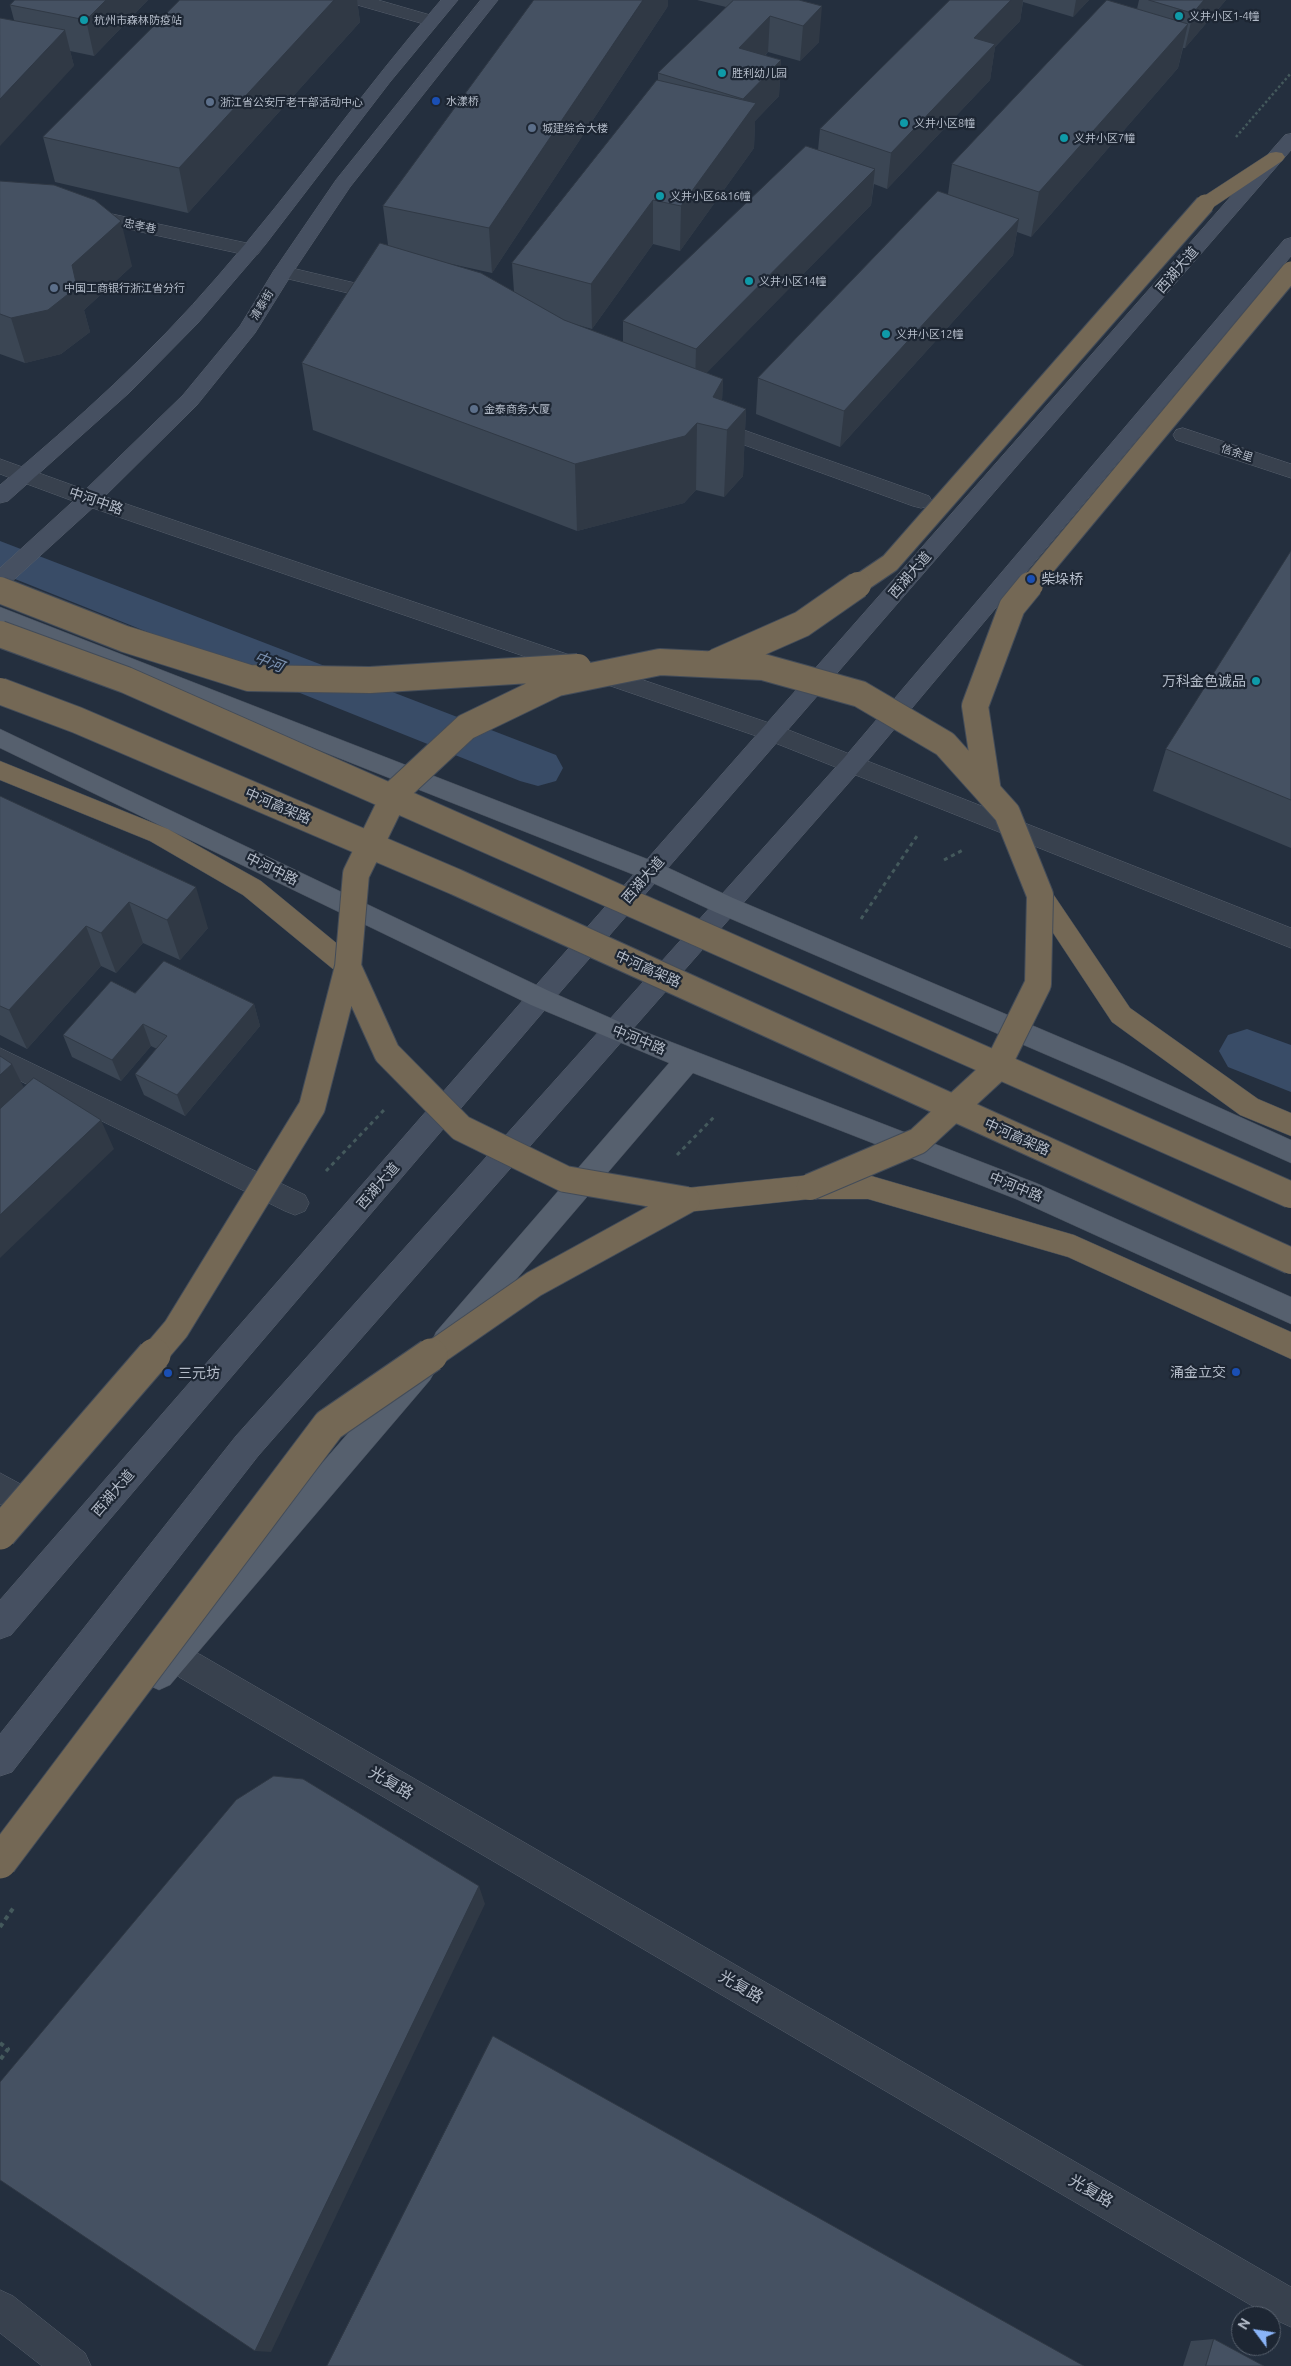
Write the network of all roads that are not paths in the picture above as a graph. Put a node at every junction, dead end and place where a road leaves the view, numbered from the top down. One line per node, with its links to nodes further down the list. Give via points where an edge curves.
1 (360, 0): 4 (street)
2 (450, 0): 4 (main road)
3 (490, 0): 10 (main road, 清泰街, via 343,184)
4 (431, 22): 8 (main road)
5 (1284, 148): 25 (highway, bridge, via 1206,204 890,563 802,624); 27 (main road, 西湖大道)
6 (68, 210): 8 (street, 忠孝巷)
7 (1291, 244): 29 (main road)
8 (251, 250): 16 (main road, via 191,320 114,397)
9 (1291, 270): 31 (highway, bridge, via 1012,606 975,706)
10 (283, 272): 11 (street); 18 (main road, 清泰街, via 248,329 190,400)
11 (406, 301)
12 (695, 420): 19 (street)
13 (1183, 435): 15 (street, 信余里)
14 (0, 466): 16 (street, 中河中路)
15 (1291, 471)
16 (26, 476): 17 (main road); 18 (street, 中河中路)
17 (1, 495)
18 (89, 499): 20 (main road, 清泰街); 27 (street, 中河中路)
19 (921, 501)
20 (0, 580)
21 (0, 590): 24 (highway, bridge, via 125,638 249,678 370,680)
22 (0, 615): 32 (main road)
23 (0, 634): 44 (highway, bridge, via 126,680)
24 (660, 662): 25 (highway, bridge); 36 (highway, bridge, via 557,683 466,727 396,792 356,874)
25 (710, 664): 31 (highway, bridge, via 763,667 860,694 945,744)
26 (0, 691): 47 (highway, 中河高架路, bridge, via 86,724 456,882)
27 (773, 733): 29 (street, 中河中路); 32 (main road, 西湖大道)
28 (0, 738): 37 (main road, 中河中路)
29 (852, 764): 34 (main road); 35 (street, 中河中路)
30 (0, 770): 36 (highway, via 159,835 252,888)
31 (988, 792): 33 (highway, bridge, via 1007,813)
32 (651, 871): 34 (main road); 37 (main road, 西湖大道)
33 (1040, 895): 41 (highway, via 1121,1015 1249,1107); 43 (highway, bridge, via 1038,984 996,1069 918,1140)
34 (724, 905): 38 (main road); 42 (main road, via 1114,1072)
35 (1291, 938)
36 (348, 967): 45 (highway, bridge, via 388,1053 460,1128 565,1179); 50 (highway, bridge, via 312,1107 176,1329)
37 (540, 998): 38 (main road, 中河中路); 51 (main road, 西湖大道)
38 (614, 1030): 40 (main road, 中河中路); 53 (main road, via 247,1446)
39 (0, 1059): 46 (street)
40 (689, 1059): 48 (main road, 中河中路, via 1026,1190); 54 (main road)
41 (1291, 1125)
42 (1291, 1152)
43 (810, 1187): 45 (highway); 49 (highway, via 868,1187 1074,1247)
44 (1291, 1194)
45 (687, 1200): 54 (highway, bridge, via 534,1284 329,1425)
46 (295, 1203)
47 (1291, 1261)
48 (1291, 1311)
49 (1291, 1346)
50 (0, 1533)
51 (0, 1624)
52 (190, 1666): 55 (street, 光复路)
53 (0, 1760)
54 (0, 1860)
55 (1291, 2308)
56 (0, 2309): 57 (street)
57 (72, 2366)

